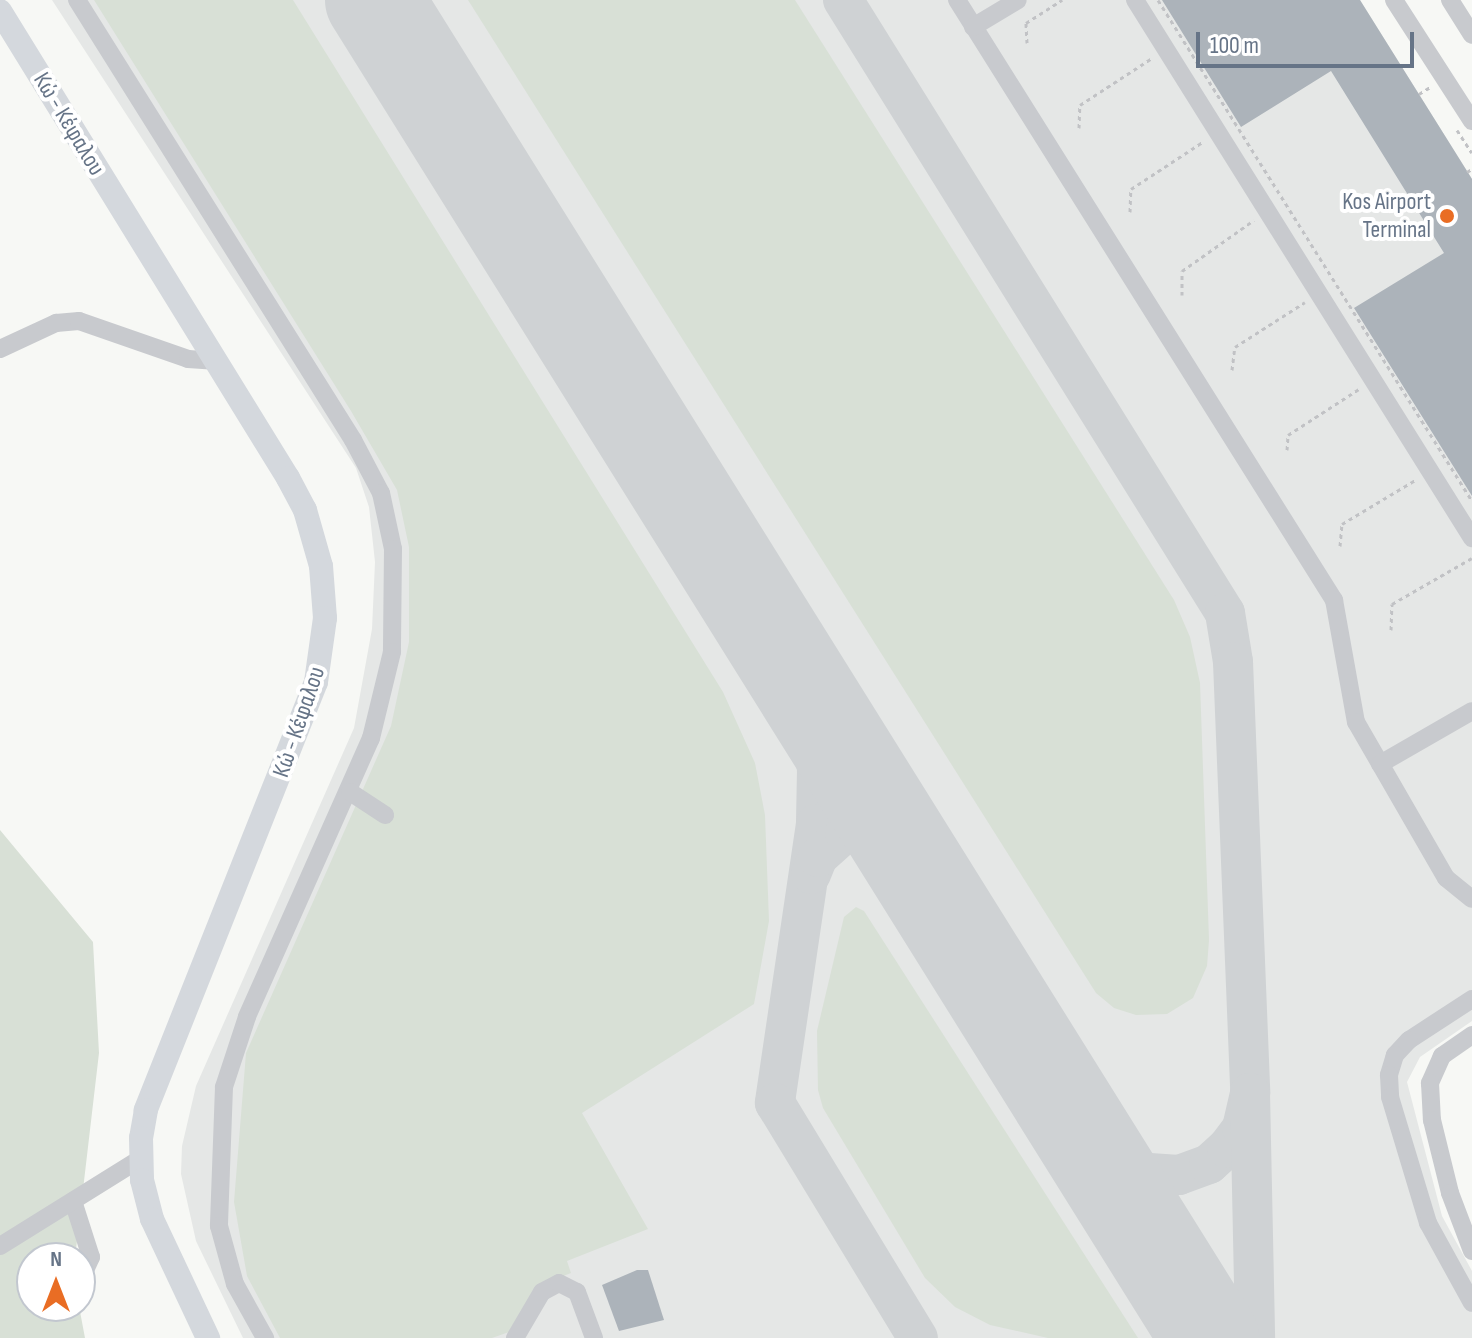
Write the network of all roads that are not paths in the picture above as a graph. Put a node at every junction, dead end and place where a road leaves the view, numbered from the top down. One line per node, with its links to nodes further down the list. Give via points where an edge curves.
1 (77, 0): 16 (street, via 381,493 393,549 392,652 371,738)
2 (957, 0): 8 (street)
3 (1018, 0): 8 (street)
4 (1135, 0): 13 (street, via 1174,43 1276,205 1327,287 1373,380)
5 (1394, 0): 10 (street)
6 (1450, 0): 9 (street)
7 (0, 11): 12 (main road, Κώ - Κέφαλου)
8 (973, 27): 15 (street, via 1334,600 1350,709)
9 (1472, 35)
10 (1472, 121)
11 (0, 349): 12 (street, via 56,323 79,321 188,359)
12 (214, 361): 21 (main road, Κώ - Κέφαλου, via 305,510 324,592 323,649 304,719 146,1110)
13 (1472, 538)
14 (1472, 711): 15 (street)
15 (1380, 764): 18 (street, via 1446,878)
16 (350, 792): 17 (street); 28 (street, via 247,1017 224,1087 219,1226 235,1284)
17 (385, 815)
18 (1472, 899)
19 (1472, 999): 26 (street, via 1409,1040 1395,1055 1389,1075 1390,1097 1428,1223)
20 (1472, 1035): 25 (street, via 1442,1056 1430,1083 1432,1120 1450,1193)
21 (140, 1159): 22 (street); 27 (main road, Κώ - Κέφαλου, via 152,1219)
22 (73, 1201): 23 (street); 24 (street)
23 (86, 1242)
24 (0, 1246)
25 (1472, 1251)
26 (1472, 1303)
27 (208, 1338)
28 (265, 1338)
29 (515, 1338): 30 (street, via 542,1292 559,1283 577,1292)
30 (594, 1338)

